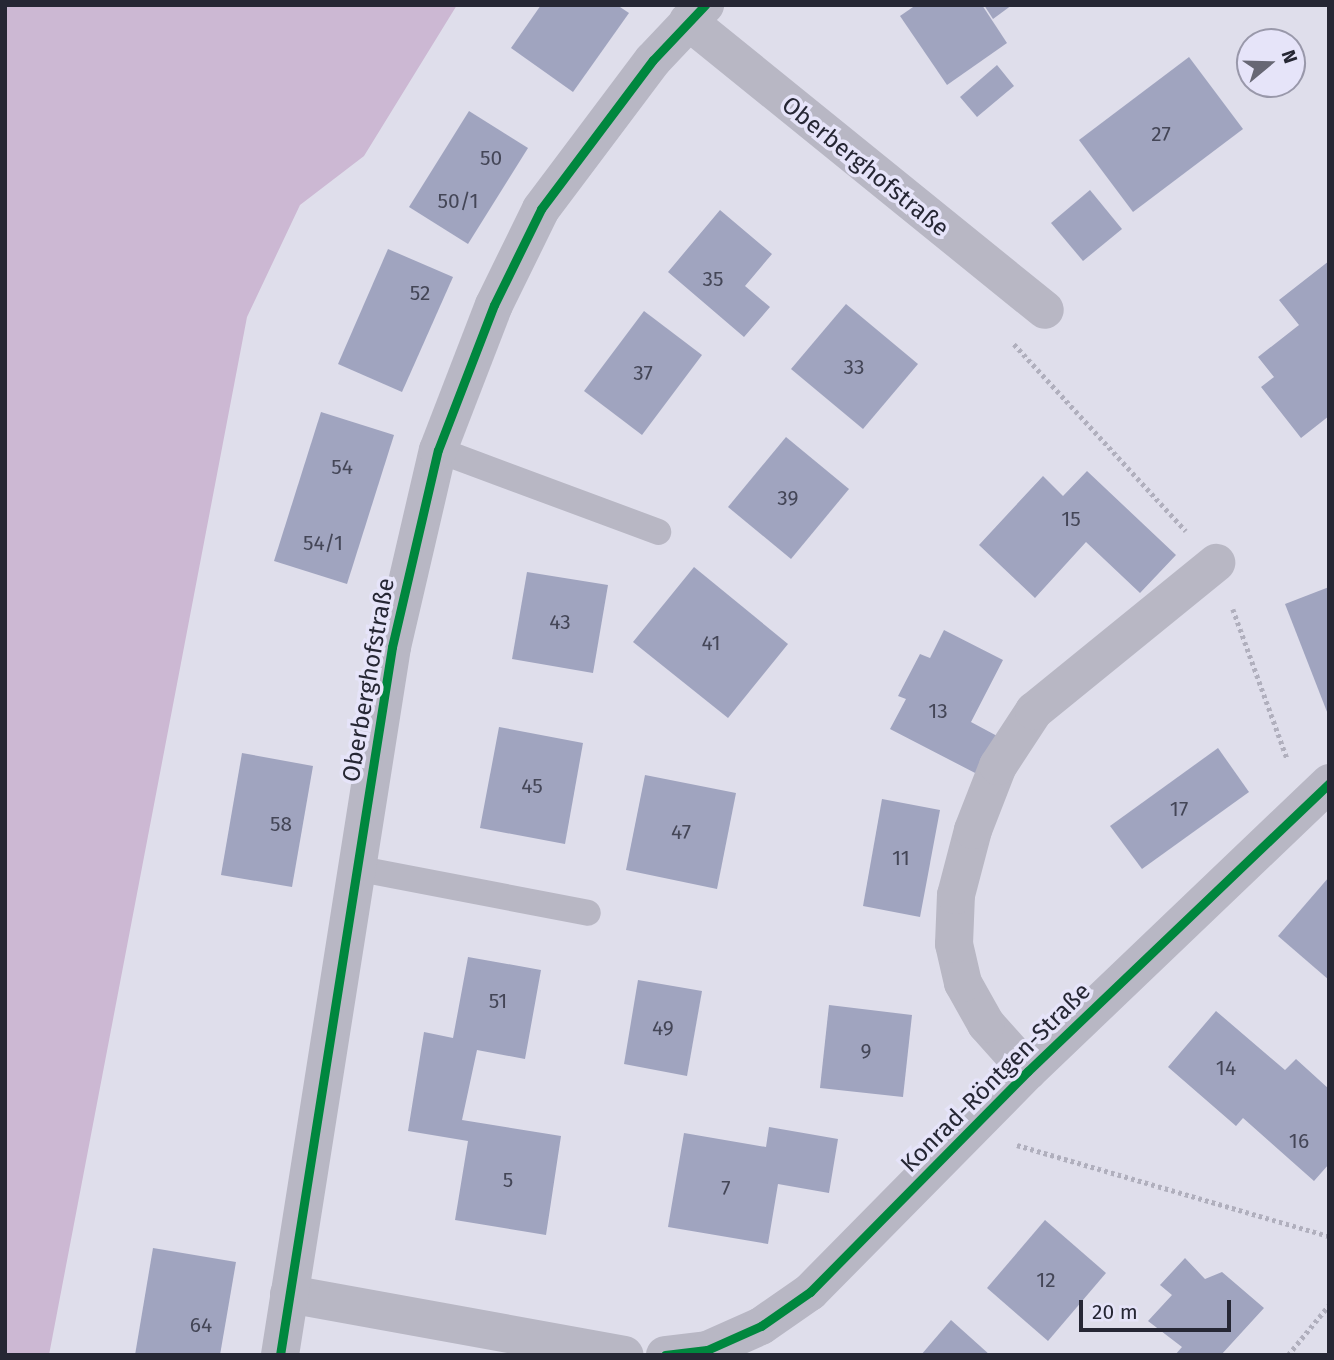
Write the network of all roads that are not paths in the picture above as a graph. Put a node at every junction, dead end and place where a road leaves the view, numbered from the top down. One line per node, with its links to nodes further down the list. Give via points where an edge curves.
1 (696, 13): 2 (street, Oberberghofstraße); 3 (street, Oberberghofstraße, via 541,209 494,305)
2 (1045, 310)
3 (438, 450): 4 (lane); 7 (street, Oberberghofstraße, via 392,647)
4 (658, 532)
5 (1216, 563): 9 (street, Konrad-Röntgen-Straße, via 1034,711 998,766 973,830 956,895 954,944 962,983 986,1024)
6 (1329, 783): 9 (street, Konrad-Röntgen-Straße)
7 (355, 868): 8 (lane); 10 (street, Oberberghofstraße)
8 (588, 913)
9 (1028, 1071): 11 (street, Konrad-Röntgen-Straße)
10 (289, 1294): 12 (street, Oberberghofstraße); 13 (street)
11 (767, 1341): 14 (street, Konrad-Röntgen-Straße)
12 (280, 1355)
13 (624, 1355)
14 (665, 1355)

